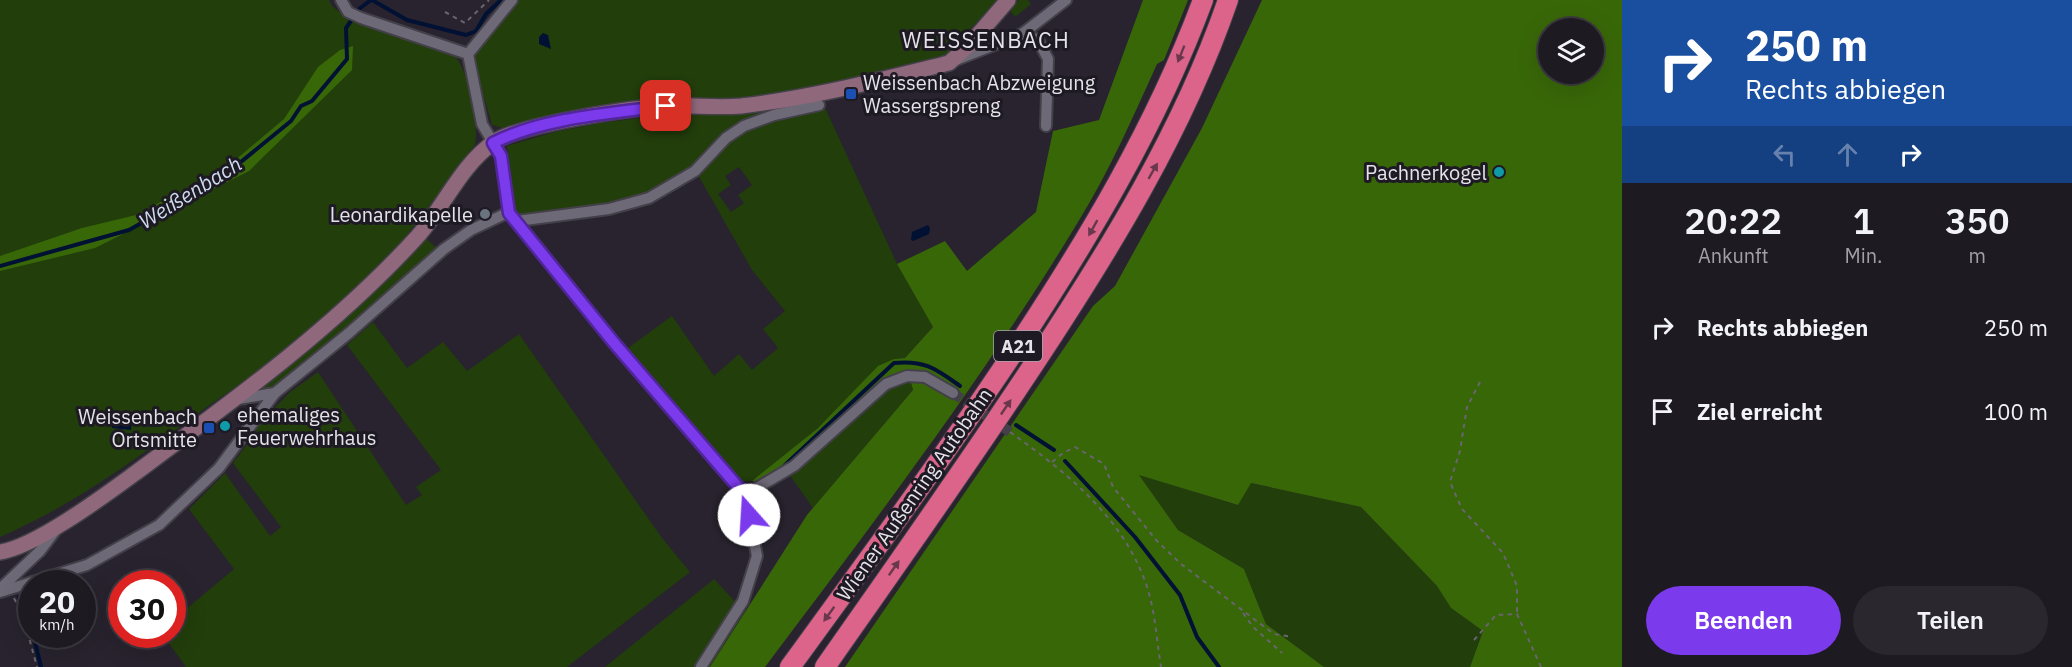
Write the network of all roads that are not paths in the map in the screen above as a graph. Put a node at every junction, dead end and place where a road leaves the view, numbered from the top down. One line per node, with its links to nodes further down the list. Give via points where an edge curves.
1 (341, 0): 8 (street, via 348,12 361,18)
2 (512, 0): 8 (street)
3 (1008, 0): 9 (street)
4 (1066, 0): 7 (street)
5 (1203, 0): 23 (highway, Wiener Außenring Autobahn / A21, one-way to 23, via 1138,147 1073,264 961,430)
6 (1228, 0): 24 (highway, Wiener Außenring Autobahn / A21, one-way to 6, via 1093,276 1161,156)
7 (1018, 37): 9 (street); 11 (street, via 1038,40 1048,59)
8 (468, 54): 12 (street, via 482,124)
9 (949, 63): 12 (street, via 779,100 738,106 666,106 564,122 511,134)
10 (819, 105): 14 (street, via 744,126 729,135 695,171 649,198 609,209)
11 (1046, 126)
12 (493, 143): 13 (street, via 501,156); 17 (street, via 464,171 419,235 351,306)
13 (509, 213): 14 (street); 15 (street, via 471,230 444,249)
14 (517, 221): 18 (street, via 615,344)
15 (275, 393): 17 (street); 21 (street, via 219,468 159,525 87,565)
16 (953, 393): 18 (street, via 925,377 907,376 886,384 794,466)
17 (237, 399): 19 (street)
18 (745, 495): 22 (street, via 756,556 743,601)
19 (59, 525): 20 (street); 21 (street)
20 (0, 552)
21 (3, 590)
22 (701, 667)
23 (790, 667)
24 (825, 667)

